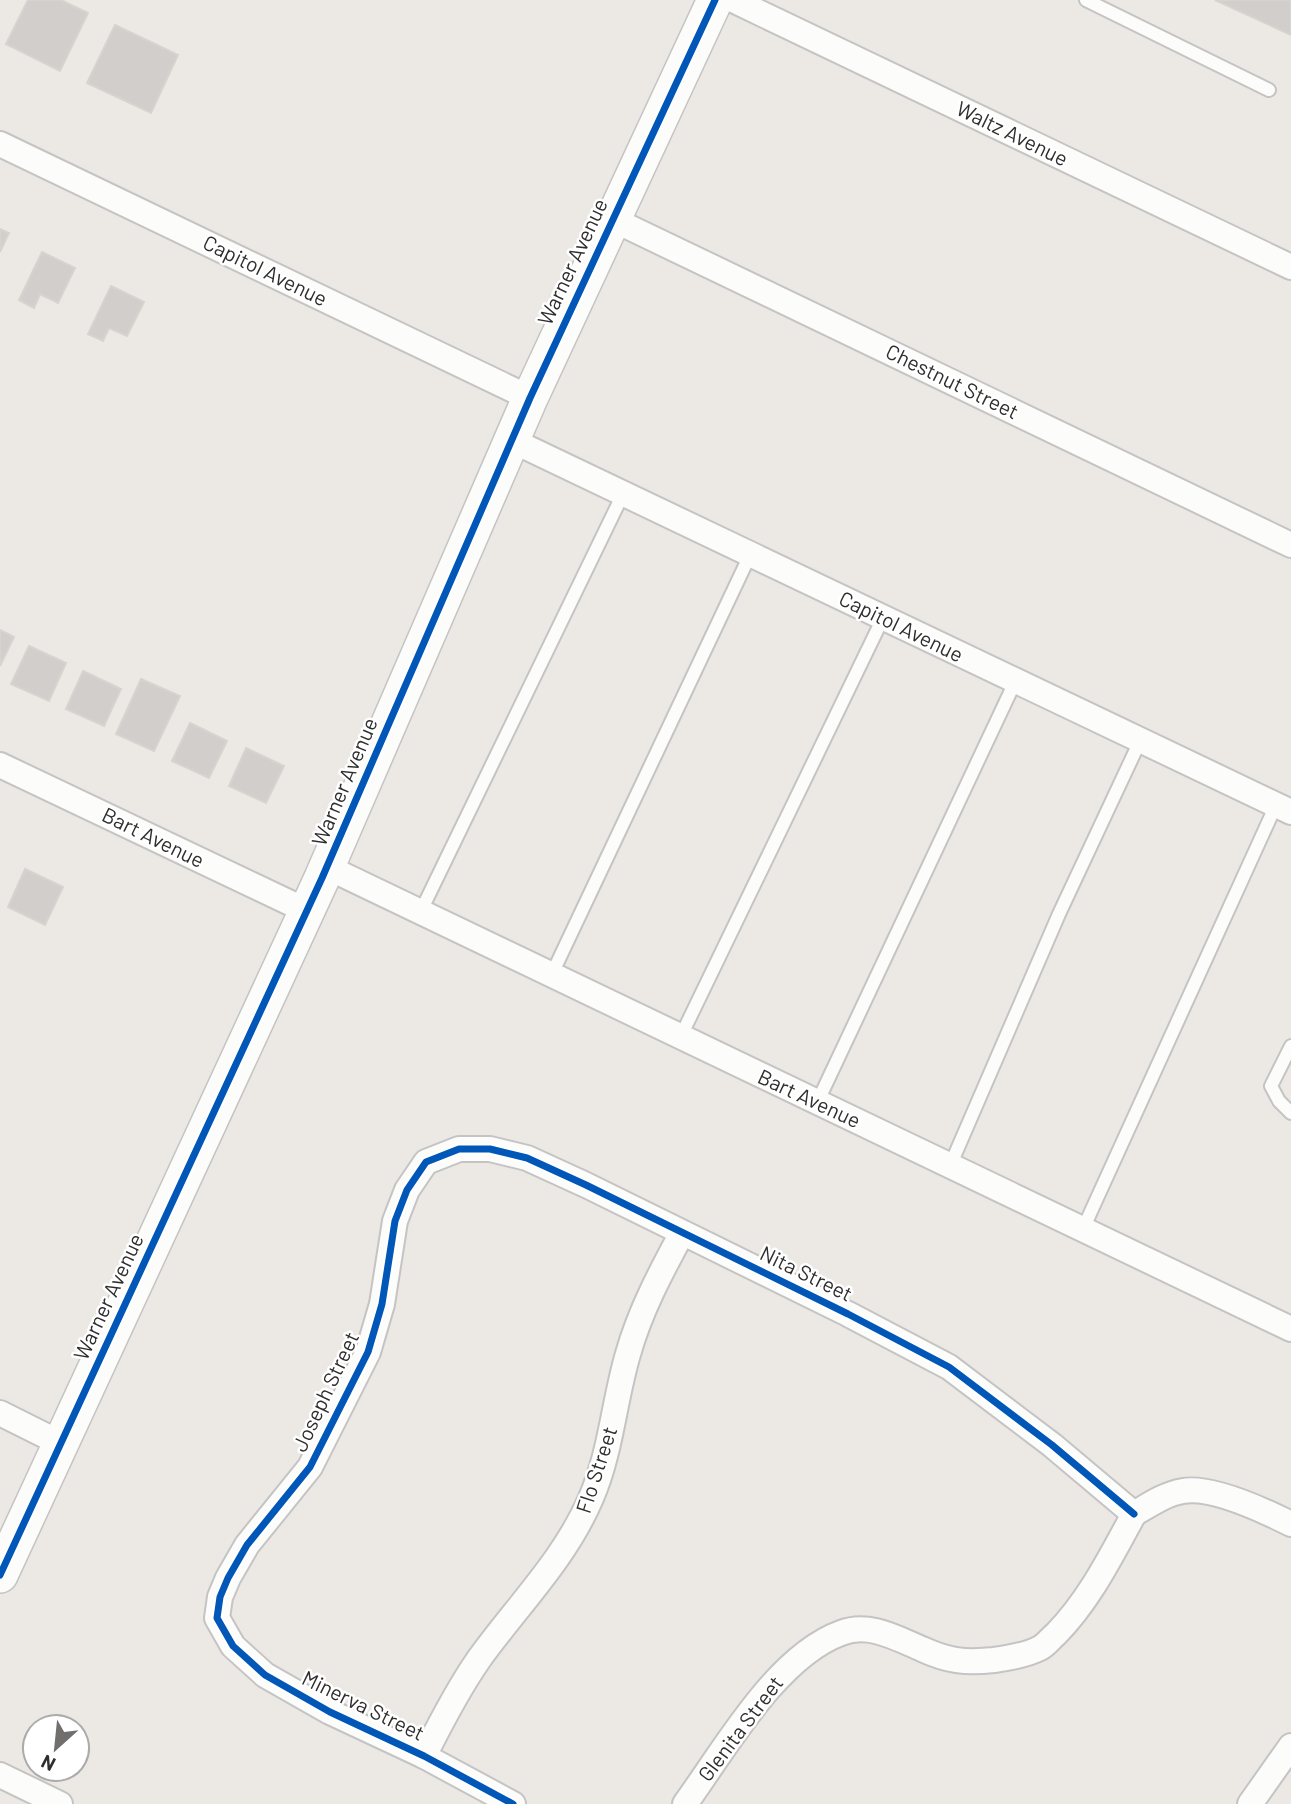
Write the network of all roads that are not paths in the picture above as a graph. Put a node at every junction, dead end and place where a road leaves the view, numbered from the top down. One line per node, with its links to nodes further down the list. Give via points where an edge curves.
1 (715, 0): 6 (street, Warner Avenue)
2 (733, 0): 7 (street, Waltz Avenue)
3 (1086, 0): 4 (lane)
4 (1269, 90)
5 (0, 144): 8 (street, Capitol Avenue)
6 (612, 219): 8 (street, Warner Avenue); 11 (street, Chestnut Street)
7 (1291, 267)
8 (530, 398): 9 (street, Warner Avenue)
9 (511, 440): 10 (street, Capitol Avenue); 18 (street, Warner Avenue)
10 (623, 494): 12 (street, Capitol Avenue); 20 (lane)
11 (1291, 545)
12 (750, 555): 13 (street, Capitol Avenue); 21 (lane)
13 (883, 618): 14 (street, Capitol Avenue); 22 (lane)
14 (1015, 682): 15 (street, Capitol Avenue); 24 (lane)
15 (1140, 741): 17 (street, Capitol Avenue); 27 (lane)
16 (0, 765): 19 (street, Bart Avenue)
17 (1284, 809): 28 (lane)
18 (327, 867): 19 (street, Warner Avenue); 20 (street, Bart Avenue)
19 (307, 911): 32 (street, Warner Avenue)
20 (420, 913): 21 (street, Bart Avenue)
21 (551, 976): 22 (street, Bart Avenue)
22 (680, 1038): 24 (street, Bart Avenue)
23 (1291, 1046): 25 (lane, via 1271,1086)
24 (817, 1103): 27 (street, Bart Avenue)
25 (1291, 1113)
26 (426, 1162): 29 (street, Nita Street, via 458,1149 490,1149 527,1158); 36 (street, Joseph Street, via 407,1190 395,1221 382,1304 368,1352 310,1467 247,1545 228,1578)
27 (950, 1166): 28 (street, Bart Avenue)
28 (1083, 1229): 30 (street, Bart Avenue)
29 (682, 1233): 33 (street, Nita Street, via 949,1367); 38 (street, Flo Street, via 642,1314 606,1455 570,1541 481,1657)
30 (1291, 1329)
31 (0, 1413): 32 (street)
32 (60, 1443): 35 (street, Warner Avenue)
33 (1134, 1514): 34 (street, via 1185,1490 1222,1495); 42 (street, Glenita Street, via 1100,1577 1073,1616 1042,1648 1008,1658 968,1662 941,1658 879,1631 844,1632 828,1638 770,1686)
34 (1291, 1524)
35 (0, 1574)
36 (217, 1618): 38 (street, Minerva Street, via 233,1646 265,1675)
37 (1291, 1746): 43 (street)
38 (424, 1756): 41 (street, Minerva Street)
39 (0, 1775): 40 (street)
40 (60, 1804)
41 (513, 1804)
42 (685, 1804)
43 (1250, 1804)

